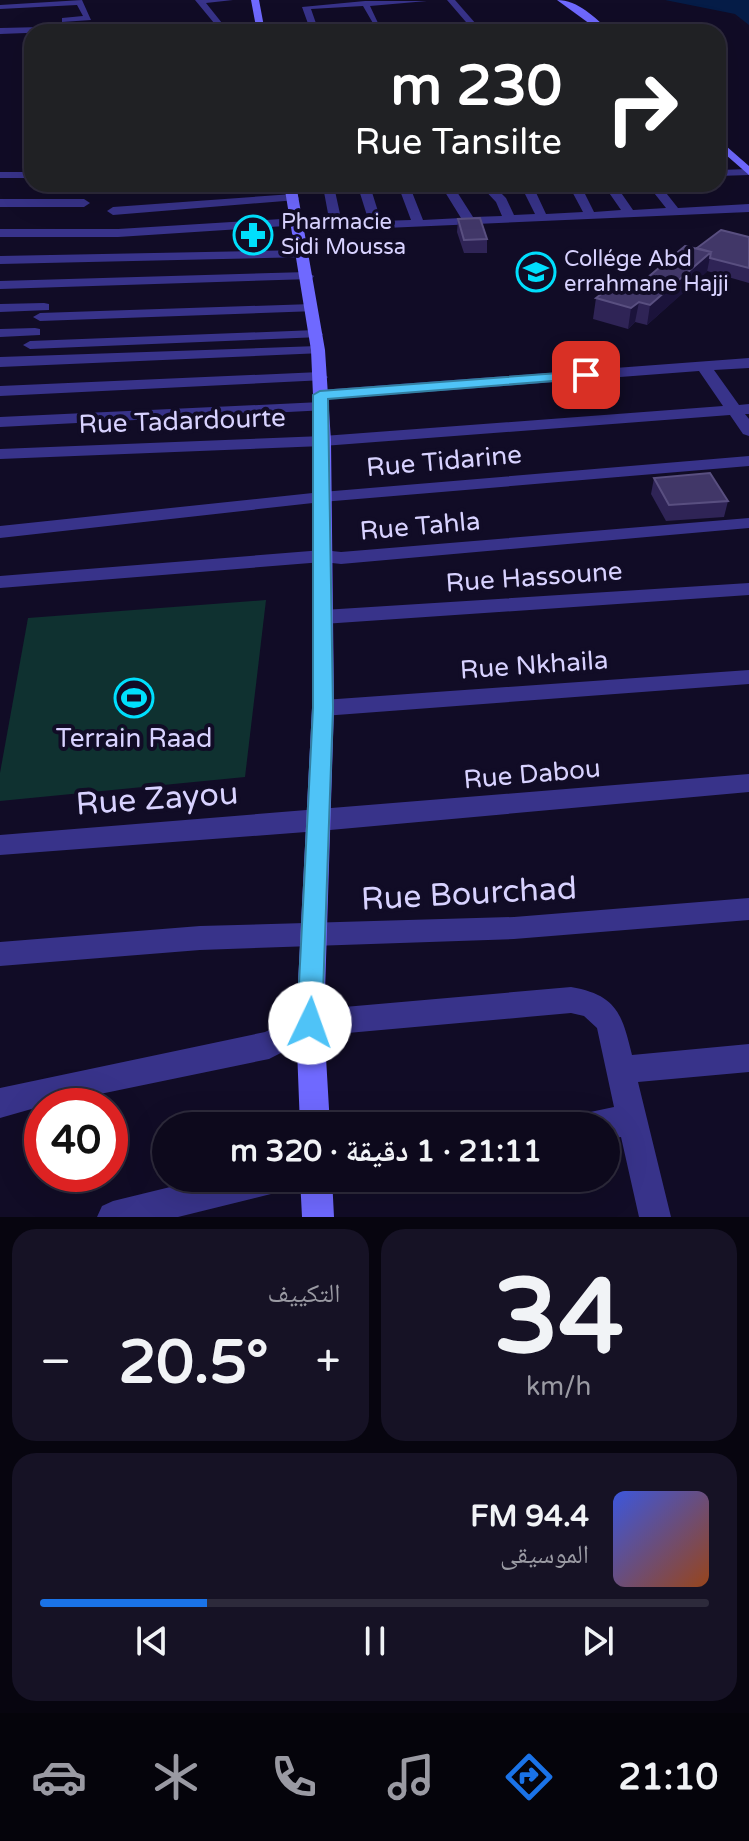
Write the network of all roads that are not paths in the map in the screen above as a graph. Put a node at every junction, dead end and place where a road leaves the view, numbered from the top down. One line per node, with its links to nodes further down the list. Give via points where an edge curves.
1 (229, 0): 6 (street)
2 (255, 0): 16 (street)
3 (451, 0): 18 (street)
4 (561, 0): 19 (street)
5 (79, 1): 10 (street); 12 (street, via 88,18)
6 (200, 1): 15 (street)
7 (423, 1): 9 (street)
8 (343, 3): 9 (street); 17 (street, via 306,7)
9 (365, 3): 13 (street)
10 (0, 7)
11 (10, 19): 12 (street)
12 (27, 22): 14 (street)
13 (374, 23)
14 (31, 24)
15 (219, 24)
16 (260, 24)
17 (312, 24)
18 (472, 24)
19 (595, 24)
20 (0, 31): 21 (street)
21 (24, 31)
22 (726, 150): 23 (street)
23 (749, 172): 24 (street)
24 (726, 173)
25 (0, 175): 26 (street)
26 (24, 175)
27 (283, 192): 41 (street)
28 (292, 192): 50 (street)
29 (329, 192): 51 (street)
30 (360, 192): 49 (street)
31 (405, 192): 48 (street)
32 (451, 192): 47 (street)
33 (493, 192): 46 (street)
34 (530, 192): 45 (street)
35 (578, 192): 44 (street)
36 (615, 192): 43 (street)
37 (659, 192): 42 (street)
38 (0, 203): 39 (street)
39 (84, 203)
40 (749, 208): 42 (street)
41 (113, 211)
42 (675, 212): 43 (street)
43 (630, 214): 44 (street)
44 (590, 215): 45 (street)
45 (542, 217): 46 (street)
46 (510, 219): 47 (street)
47 (469, 221): 48 (street)
48 (418, 223): 49 (street)
49 (376, 225): 51 (street)
50 (298, 226): 51 (street); 52 (street); 56 (street)
51 (337, 227)
52 (178, 229): 53 (street); 54 (street)
53 (0, 233)
54 (175, 256): 55 (street); 56 (street); 57 (street)
55 (0, 260)
56 (305, 265): 57 (street); 61 (street)
57 (170, 279): 58 (street)
58 (53, 283): 59 (street); 62 (street)
59 (0, 285)
60 (0, 308): 62 (street)
61 (312, 308): 62 (street); 64 (street)
62 (37, 325): 63 (street); 64 (street); 65 (street)
63 (0, 333)
64 (317, 342): 65 (street); 71 (street)
65 (25, 361): 66 (street); 70 (street)
66 (0, 362)
67 (749, 363): 68 (street)
68 (703, 366): 71 (street); 72 (street)
69 (45, 389): 70 (street); 71 (street); 73 (street)
70 (7, 391)
71 (321, 393): 73 (street); 76 (street)
72 (742, 410): 75 (street); 76 (street, Rue Tadardourte)
73 (33, 420): 74 (street); 77 (street)
74 (0, 422)
75 (749, 431)
76 (323, 441): 77 (street, Rue Tadardourte); 80 (street)
77 (21, 453): 78 (street, Rue Tadardourte)
78 (0, 454)
79 (749, 461): 80 (street, Rue Tidarine)
80 (322, 497): 82 (street, Rue Tidarine); 83 (street)
81 (749, 523): 83 (street, Rue Tahla)
82 (0, 532)
83 (323, 556): 84 (street, Rue Tahla); 86 (street)
84 (0, 582)
85 (749, 589): 86 (street, Rue Hassoune)
86 (323, 617): 88 (street)
87 (749, 677): 88 (street, Rue Nkhaila)
88 (323, 708): 90 (street)
89 (749, 783): 90 (street, Rue Dabou)
90 (319, 821): 91 (street, Rue Zayou); 93 (street)
91 (0, 845)
92 (749, 909): 93 (street, Rue Bourchad, via 514,928)
93 (315, 935): 94 (street, Rue Bourchad); 95 (street)
94 (0, 954)
95 (310, 1023): 97 (street, via 571,1000 603,1011); 98 (street, via 269,1045); 99 (street)
96 (749, 1058): 97 (street)
97 (621, 1070): 100 (street)
98 (0, 1103)
99 (314, 1112)
100 (634, 1120): 101 (street); 106 (street)
101 (620, 1122)
102 (214, 1192): 104 (street)
103 (317, 1192): 105 (street)
104 (113, 1217)
105 (318, 1217)
106 (655, 1217)

